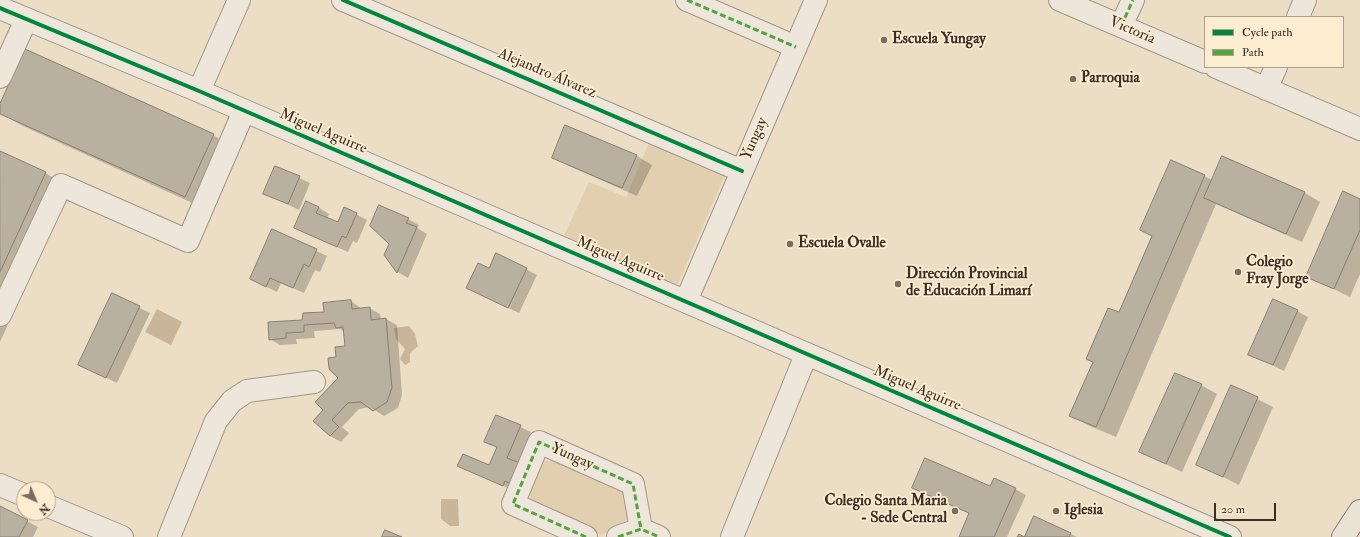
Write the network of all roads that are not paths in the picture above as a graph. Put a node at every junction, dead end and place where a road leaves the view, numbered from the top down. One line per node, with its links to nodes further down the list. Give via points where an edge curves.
1 (238, 0): 18 (street)
2 (343, 0): 21 (street, Alejandro Álvarez)
3 (686, 0): 12 (street)
4 (816, 0): 12 (street, Yungay)
5 (1060, 0): 11 (street, Victoria)
6 (1133, 0): 11 (street)
7 (1305, 0): 9 (street)
8 (0, 8): 10 (street, Miguel Aguirre)
9 (1298, 16)
10 (26, 20): 16 (street); 18 (street, Miguel Aguirre)
11 (1121, 26): 13 (street, Victoria)
12 (796, 47): 21 (street, Yungay)
13 (1204, 62)
14 (1218, 68): 17 (street)
15 (1276, 68): 17 (street)
16 (0, 77)
17 (1266, 89): 20 (street)
18 (199, 90): 19 (street, Miguel Aguirre)
19 (244, 111): 22 (street, Miguel Aguirre); 23 (street, via 188,241 61,185)
20 (1360, 129)
21 (742, 170): 22 (street, Yungay)
22 (686, 301): 24 (street, Miguel Aguirre)
23 (0, 315)
24 (806, 354): 35 (street); 36 (street, Miguel Aguirre)
25 (314, 382): 32 (street, via 247,391 232,401 216,422)
26 (0, 485): 27 (street)
27 (16, 492)
28 (56, 509): 31 (street)
29 (1360, 511): 37 (main road)
30 (650, 533): 33 (street, Yungay, via 633,484 539,442 513,504); 34 (street, Yungay)
31 (122, 537)
32 (168, 537)
33 (586, 537)
34 (618, 537)
35 (732, 537)
36 (1230, 537)
37 (1343, 537)

